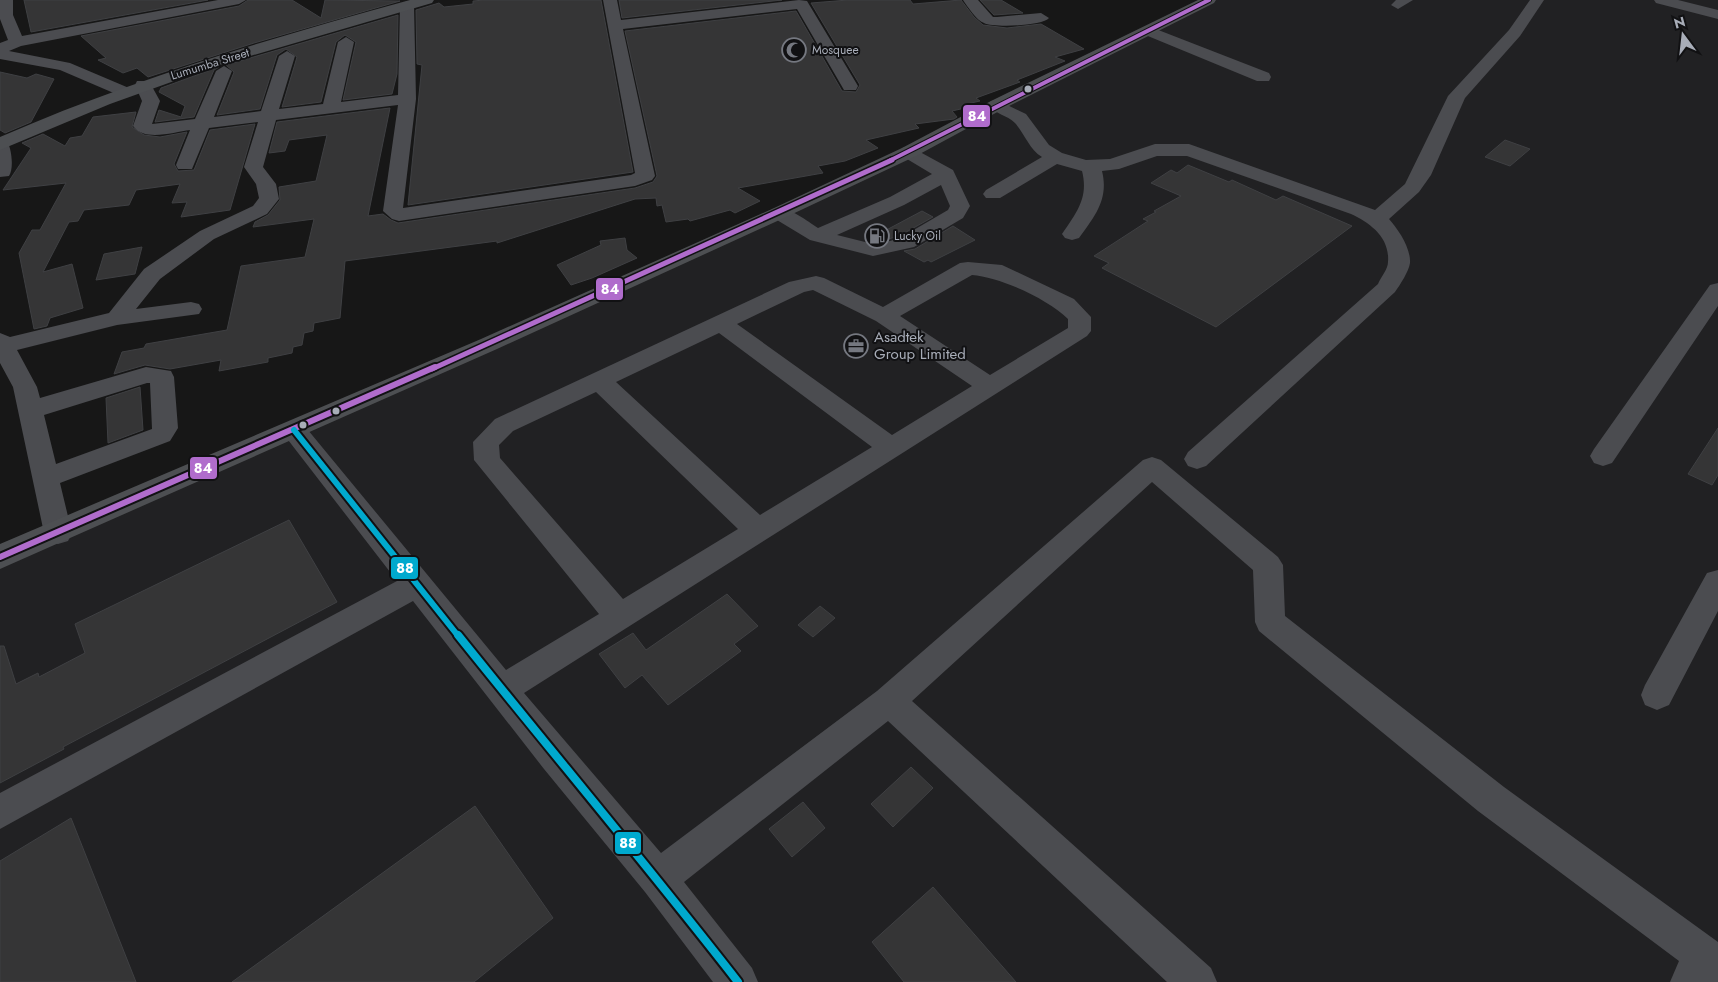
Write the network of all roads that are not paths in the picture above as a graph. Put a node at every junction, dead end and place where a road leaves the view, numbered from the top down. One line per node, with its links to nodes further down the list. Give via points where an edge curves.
1 (6, 0): 17 (street, via 6,15)
2 (239, 0): 17 (street)
3 (427, 0): 11 (main road, Lumumba Street)
4 (610, 0): 15 (street)
5 (970, 0): 14 (street, via 988,20)
6 (1209, 0): 16 (main road)
7 (1537, 0): 41 (street, via 1515,33 1457,96 1412,188)
8 (1661, 0): 13 (street)
9 (1683, 0): 12 (street)
10 (801, 2): 15 (street); 25 (street)
11 (407, 5): 24 (main road, Lumumba Street); 27 (street)
12 (1718, 10)
13 (1718, 15)
14 (1041, 18)
15 (617, 25): 27 (street, via 646,172 645,176 635,180 394,214)
16 (1148, 31): 23 (street); 28 (main road)
17 (16, 42): 19 (street)
18 (346, 42): 29 (street)
19 (0, 49)
20 (0, 54): 26 (street, via 64,66)
21 (287, 56): 30 (street)
22 (224, 71): 31 (street)
23 (1263, 77)
24 (143, 85): 26 (main road, Lumumba Street); 31 (street, via 151,101 142,126 148,130)
25 (850, 86)
26 (123, 92): 32 (main road, Lumumba Street)
27 (407, 99): 29 (street)
28 (996, 105): 33 (main road); 34 (street, via 1020,118 1036,143)
29 (331, 108): 30 (street)
30 (269, 115): 31 (street); 47 (street, via 253,167 266,184 269,199 260,210 207,235 152,274)
31 (203, 124): 35 (street)
32 (0, 144): 37 (street)
33 (908, 152): 38 (street); 40 (main road)
34 (1055, 157): 36 (street); 39 (street)
35 (185, 165)
36 (1091, 167): 41 (street, via 1112,165 1154,150 1189,150); 42 (street, via 1097,191)
37 (2, 172)
38 (946, 174): 43 (street, via 897,201); 43 (street, via 960,206 956,214 907,243 873,250)
39 (993, 194)
40 (779, 213): 43 (street); 53 (main road)
41 (1377, 219): 56 (street, via 1388,230 1399,263 1387,287)
42 (1072, 234)
43 (817, 236)
44 (1718, 290): 55 (street)
45 (191, 309): 47 (street)
46 (884, 316): 48 (street, via 816,283 797,287); 51 (street); 51 (street, via 968,268 994,270 1066,304 1080,317 1079,331)
47 (117, 318): 49 (street)
48 (720, 323): 50 (street); 54 (street)
49 (2, 343): 52 (street, via 25,387)
50 (599, 380): 58 (street); 63 (street, via 504,425 486,442 487,460)
51 (990, 387): 54 (street)
52 (30, 410): 57 (street); 57 (street, via 146,375 162,377 165,428 162,434)
53 (294, 430): 59 (main road); 62 (street)
54 (892, 448): 58 (street)
55 (1602, 456)
56 (1198, 459)
57 (45, 478): 59 (street)
58 (758, 531): 63 (street)
59 (58, 532): 60 (main road)
60 (0, 557)
61 (1718, 582): 65 (street)
62 (418, 584): 64 (street); 67 (street)
63 (619, 616): 64 (street)
64 (502, 690): 68 (street)
65 (1658, 695)
66 (889, 701): 68 (street); 69 (street, via 1152,467 1268,565 1270,622); 71 (street)
67 (0, 812)
68 (658, 879): 70 (street)
69 (1703, 968)
70 (738, 982)
71 (1197, 982)

